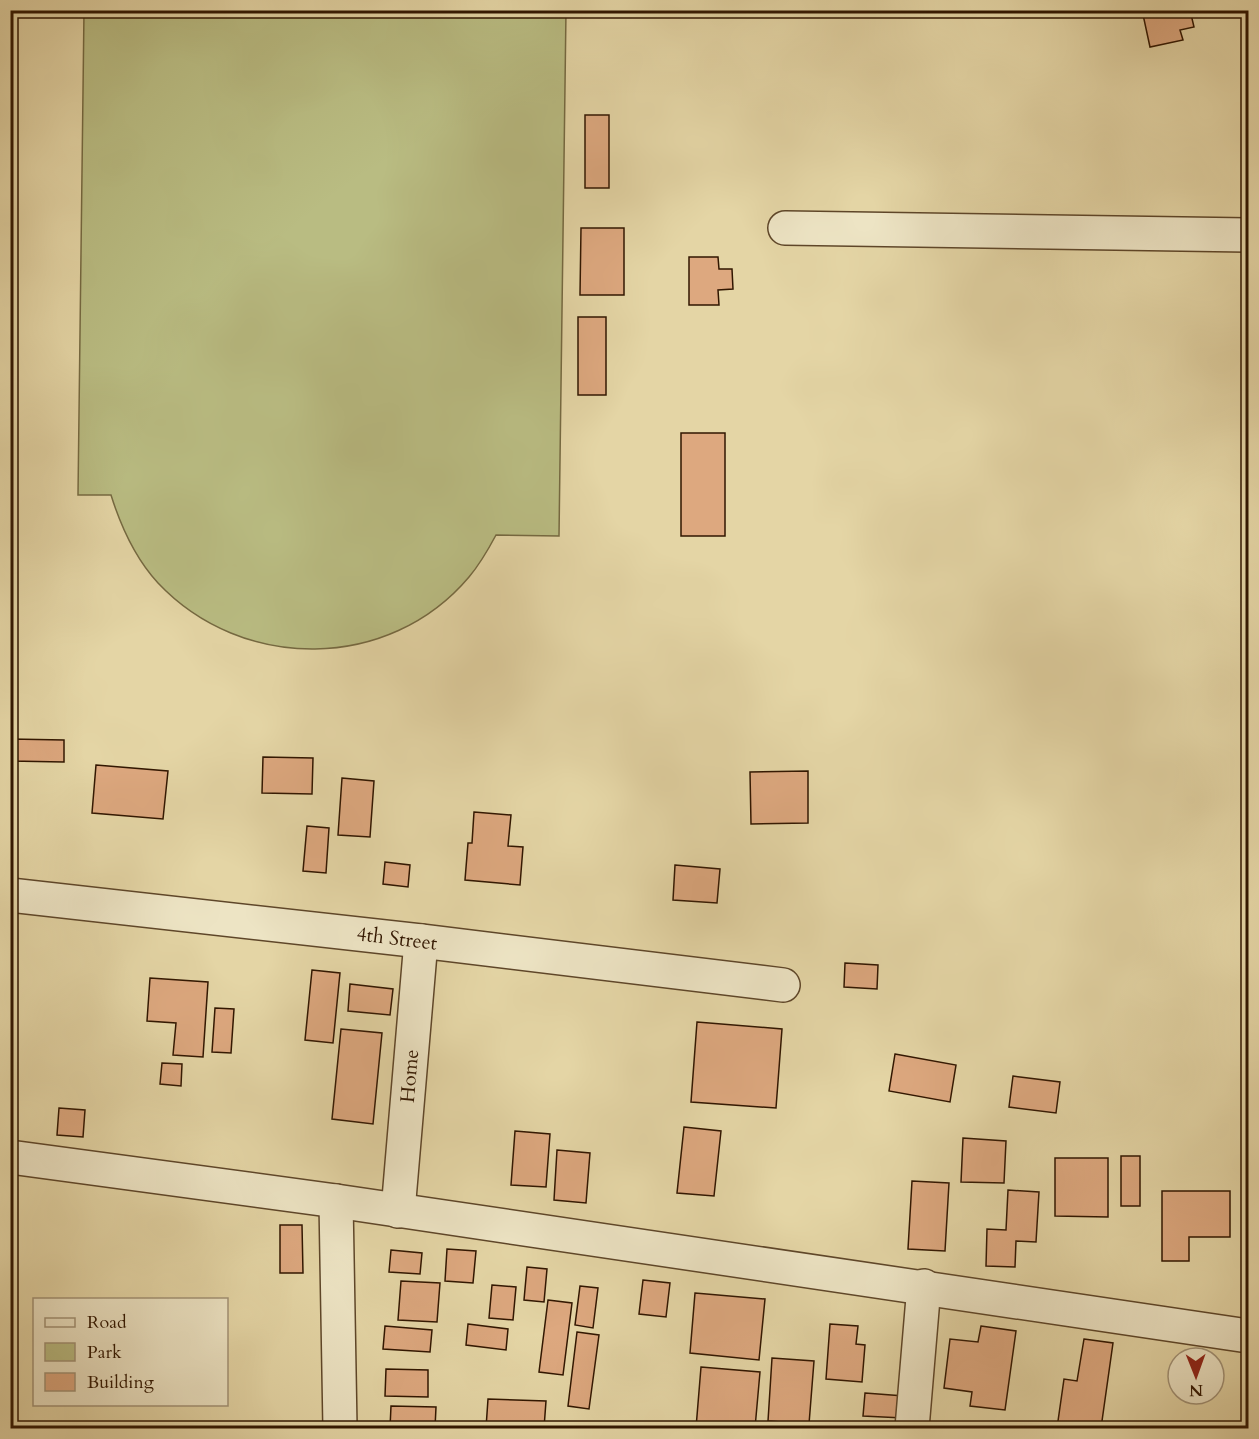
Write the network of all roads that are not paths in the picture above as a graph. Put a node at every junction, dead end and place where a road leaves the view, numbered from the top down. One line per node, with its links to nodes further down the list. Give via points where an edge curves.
1 (785, 228): 2 (street)
2 (1248, 235)
3 (10, 895): 4 (street, 4th Street)
4 (421, 941): 5 (street, 4th Street); 8 (street, Home)
5 (783, 985)
6 (10, 1157): 7 (street)
7 (336, 1201): 8 (street); 11 (street)
8 (398, 1211): 9 (street)
9 (924, 1286): 10 (street); 12 (street)
10 (1248, 1336)
11 (340, 1428)
12 (912, 1428)

